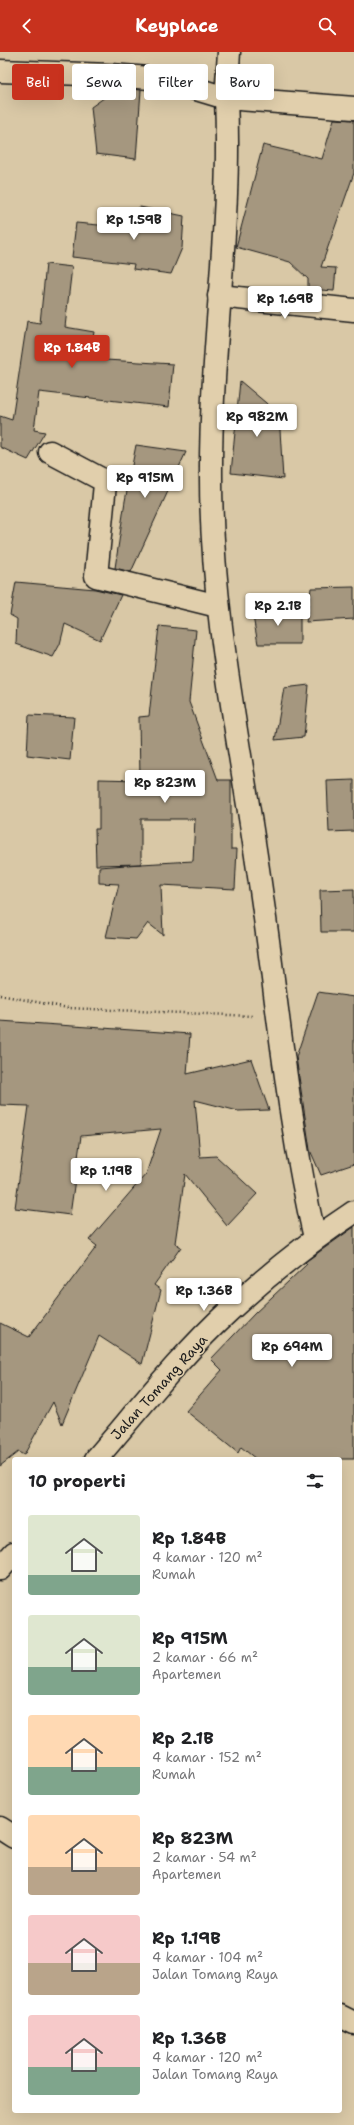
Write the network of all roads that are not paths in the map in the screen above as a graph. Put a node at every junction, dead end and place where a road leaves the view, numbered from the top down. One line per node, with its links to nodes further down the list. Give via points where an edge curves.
1 (229, 52): 2 (street)
2 (228, 64)
3 (0, 71): 4 (street, via 163,79)
4 (216, 95)
5 (226, 100): 8 (street, via 227,165)
6 (252, 100): 7 (street)
7 (354, 108)
8 (219, 296): 9 (street); 11 (street, via 211,479)
9 (354, 310)
10 (50, 452): 11 (street, via 101,478 104,484 96,576)
11 (218, 606): 13 (street, via 261,890 289,1102)
12 (354, 1212): 13 (street, Jalan Tomang Raya)
13 (315, 1238): 14 (street, Jalan Tomang Raya, via 230,1310 180,1361)
14 (98, 1457)
15 (12, 1555): 16 (street)
16 (0, 1570)
17 (0, 1828): 18 (street)
18 (12, 1836)
19 (342, 2017): 20 (street)
20 (354, 2023)

